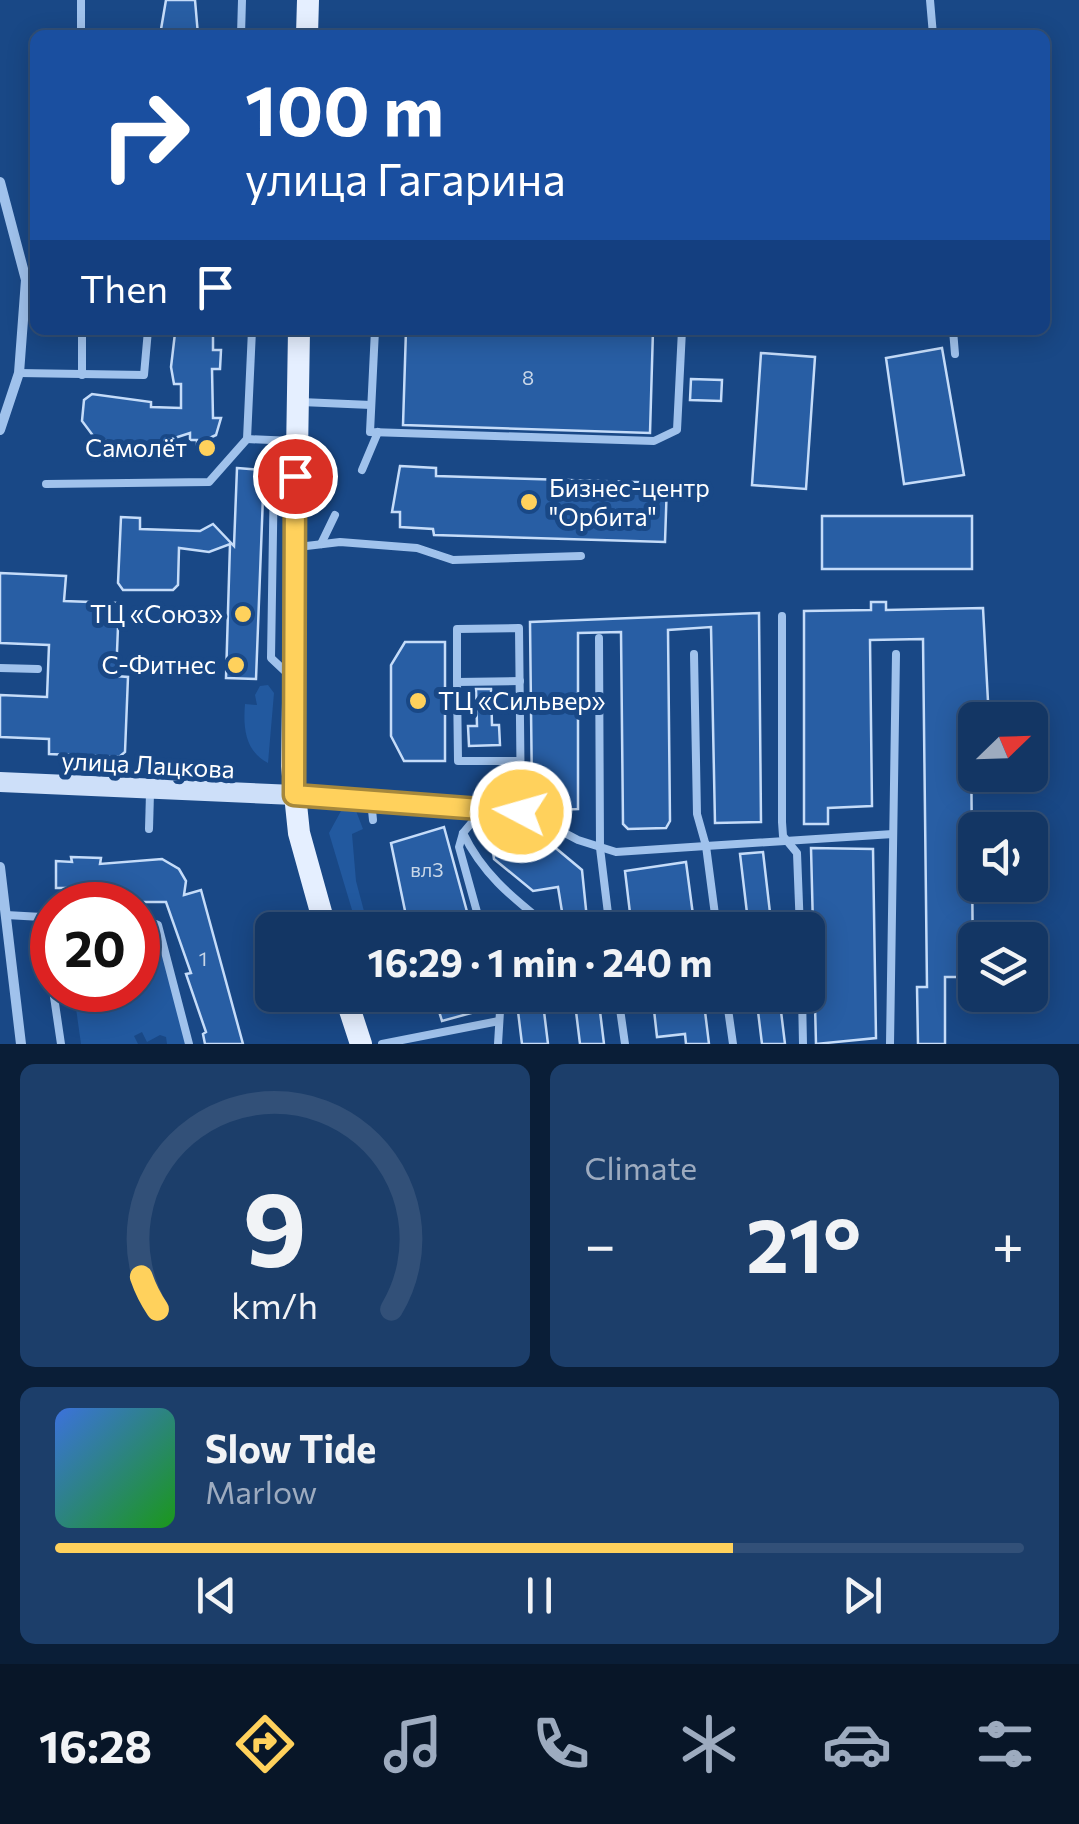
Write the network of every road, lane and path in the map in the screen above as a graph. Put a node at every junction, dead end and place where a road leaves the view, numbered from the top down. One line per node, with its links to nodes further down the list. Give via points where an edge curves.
1 (81, 0): 5 (lane)
2 (242, 0): 6 (lane)
3 (308, 0): 7 (main road)
4 (930, 0): 8 (lane)
5 (81, 30)
6 (241, 30)
7 (307, 30)
8 (933, 30)
9 (0, 182): 10 (street)
10 (30, 279): 19 (street)
11 (82, 335): 20 (lane)
12 (148, 335): 20 (lane, via 144,375)
13 (252, 335): 25 (lane)
14 (299, 335): 21 (main road)
15 (375, 335): 22 (lane)
16 (682, 335): 24 (lane, via 677,430 654,440)
17 (953, 335): 18 (lane)
18 (955, 354)
19 (19, 373): 20 (lane); 23 (street)
20 (82, 375)
21 (297, 402): 22 (lane); 26 (main road)
22 (371, 405): 24 (lane, via 370,432)
23 (0, 430)
24 (378, 432): 27 (lane)
25 (247, 439): 26 (lane); 28 (lane, via 201,485)
26 (296, 441): 31 (main road); 39 (lane, via 274,469 270,658)
27 (362, 470)
28 (46, 484)
29 (336, 515): 30 (lane)
30 (321, 544): 31 (lane); 32 (lane, via 417,548 453,560)
31 (293, 548): 39 (main road)
32 (580, 556)
33 (782, 616): 53 (lane, via 782,822)
34 (598, 638): 55 (lane)
35 (694, 654): 54 (lane, via 697,814)
36 (896, 654): 52 (lane)
37 (0, 668): 38 (lane)
38 (38, 669)
39 (292, 677): 45 (main road)
40 (520, 681): 41 (lane); 41 (lane, via 520,628 504,628 457,629); 42 (lane)
41 (457, 682): 42 (lane, via 458,761)
42 (520, 760): 48 (lane)
43 (0, 782): 44 (street, улица Лацкова)
44 (150, 790): 45 (street, улица Лацкова); 50 (lane)
45 (294, 795): 46 (lane); 57 (main road)
46 (372, 800): 47 (lane); 49 (lane)
47 (484, 808): 48 (lane); 51 (lane)
48 (521, 812): 55 (lane)
49 (373, 820)
50 (149, 828)
51 (463, 832): 58 (lane, via 459,847); 59 (lane, via 502,890)
52 (894, 834): 53 (lane); 82 (lane)
53 (791, 842): 54 (lane); 62 (lane)
54 (706, 846): 55 (lane); 61 (lane)
55 (600, 848): 60 (lane)
56 (0, 867): 64 (street)
57 (321, 912)
58 (477, 912)
59 (530, 912)
60 (608, 912)
61 (715, 912)
62 (799, 912)
63 (30, 919): 64 (lane)
64 (4, 923): 73 (street)
65 (160, 933): 75 (lane)
66 (56, 1012): 74 (lane)
67 (351, 1012): 76 (main road)
68 (500, 1012): 72 (lane)
69 (620, 1012): 79 (lane)
70 (728, 1012): 80 (lane)
71 (803, 1012): 81 (lane)
72 (499, 1020): 77 (lane); 78 (lane)
73 (21, 1044)
74 (61, 1044)
75 (189, 1044)
76 (361, 1044)
77 (382, 1044)
78 (498, 1044)
79 (624, 1044)
80 (732, 1044)
81 (804, 1044)
82 (890, 1044)

